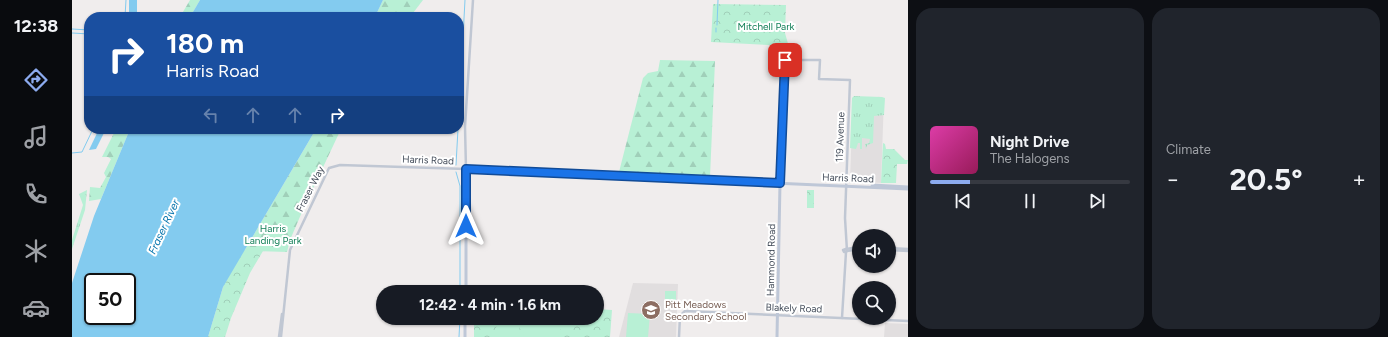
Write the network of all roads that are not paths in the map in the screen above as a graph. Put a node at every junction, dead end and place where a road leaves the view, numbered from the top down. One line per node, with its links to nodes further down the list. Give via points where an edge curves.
1 (473, 0): 3 (street, via 465,127)
2 (332, 166): 3 (street, Harris Road); 18 (street, Fraser Way, via 322,179 292,246)
3 (466, 169): 4 (main road, Harris Road); 13 (main road)
4 (780, 183): 5 (main road, Harris Road); 6 (street, 119 Avenue, via 785,60 820,60 819,79 850,80); 8 (main road, Hammond Road)
5 (787, 183): 6 (main road, Harris Road); 8 (main road)
6 (847, 185): 7 (main road, Harris Road); 11 (street, 119 Avenue)
7 (908, 188)
8 (780, 194): 14 (main road, Hammond Road)
9 (852, 249): 11 (street)
10 (896, 249): 12 (street)
11 (845, 250): 15 (street, 119 Avenue)
12 (908, 250)
13 (466, 285)
14 (777, 316): 15 (street, Blakely Road); 20 (street, Blakely Road, via 684,311 681,313); 21 (main road, Hammond Road)
15 (842, 318): 16 (street, Blakely Road)
16 (908, 321)
17 (465, 325): 19 (main road)
18 (280, 337)
19 (465, 337)
20 (679, 337)
21 (776, 337)

